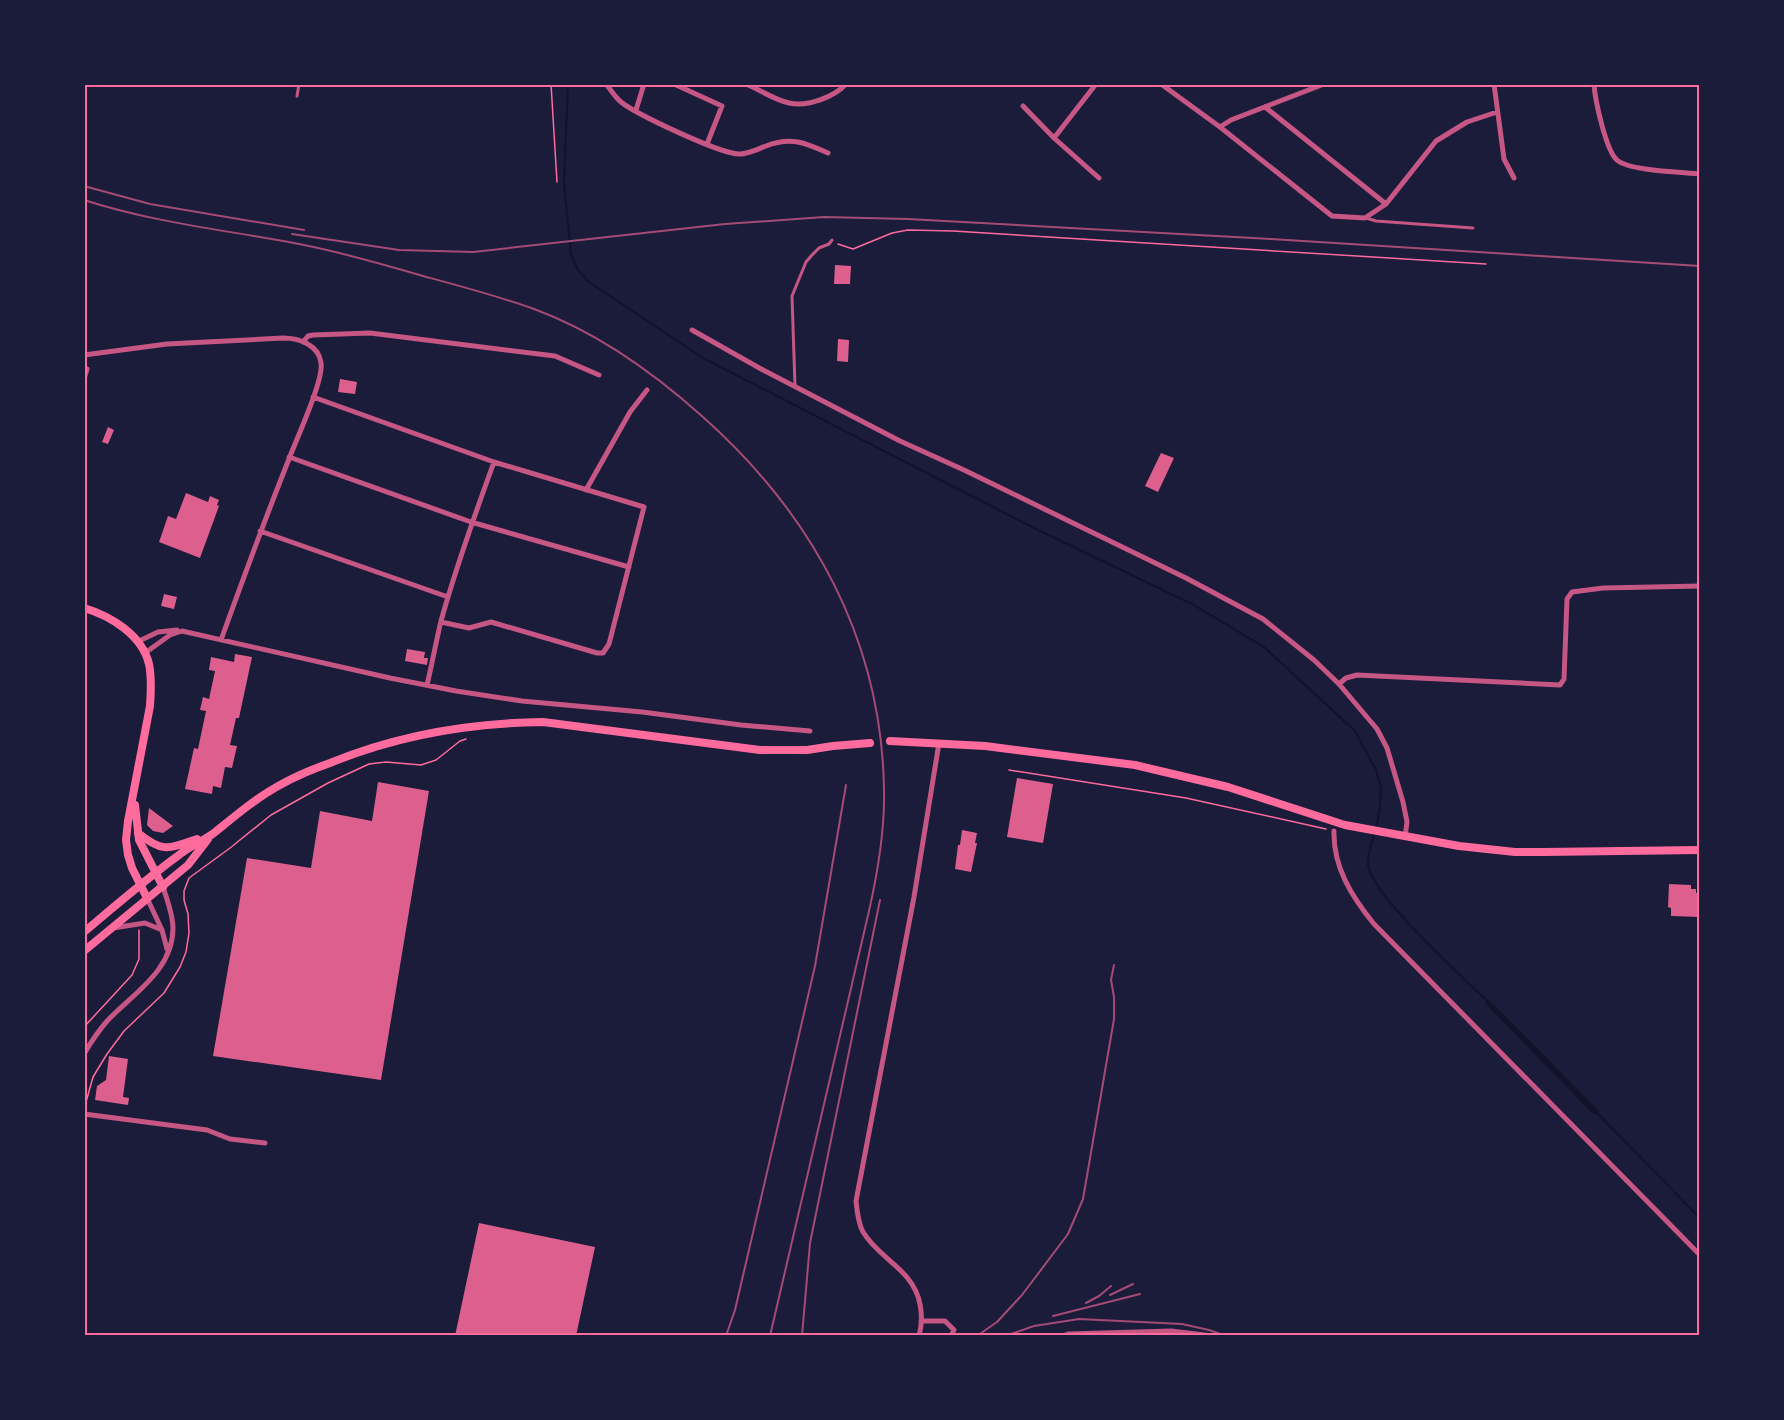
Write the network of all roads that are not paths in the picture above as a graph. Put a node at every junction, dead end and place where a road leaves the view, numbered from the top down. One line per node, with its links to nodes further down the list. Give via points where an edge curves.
1 (298, 84): 12 (lane)
2 (606, 84): 15 (street)
3 (644, 84): 15 (street)
4 (674, 84): 19 (street, via 722,106)
5 (746, 84): 6 (street, via 786,102 798,103 826,97)
6 (846, 84)
7 (1096, 84): 18 (street)
8 (1161, 84): 17 (street)
9 (1324, 84): 14 (street)
10 (1494, 84): 16 (street)
11 (1594, 84): 21 (street, via 1600,117 1615,159 1628,167)
12 (297, 96)
13 (1023, 106): 18 (street)
14 (1265, 107): 17 (street); 24 (street)
15 (636, 110): 19 (street)
16 (1497, 112): 23 (street, via 1504,159); 24 (street, via 1467,122 1436,141)
17 (1220, 127): 25 (street, via 1332,216)
18 (1054, 138): 22 (street)
19 (707, 144): 20 (street, via 739,154 793,140)
20 (828, 153)
21 (1700, 174)
22 (1099, 178)
23 (1514, 178)
24 (1386, 204): 25 (street)
25 (1365, 218): 26 (lane)
26 (1473, 228)
27 (832, 240): 34 (lane, via 806,262 792,296)
28 (692, 330): 34 (street)
29 (303, 342): 30 (street, via 277,338 167,344); 32 (street, via 313,335 390,335 555,356); 36 (street, via 312,347 321,361)
30 (84, 355)
31 (87, 369): 33 (street)
32 (599, 375)
33 (84, 379)
34 (795, 386): 51 (street, via 1242,606 1275,627)
35 (647, 390): 39 (street)
36 (313, 397): 37 (street); 38 (street)
37 (289, 457): 40 (street); 41 (street)
38 (494, 462): 39 (street); 40 (street)
39 (586, 489): 42 (street, via 644,507)
40 (471, 522): 42 (street); 44 (street)
41 (260, 531): 44 (street); 48 (street)
42 (629, 567): 46 (street, via 609,644 603,653 491,622 469,628)
43 (1700, 586): 51 (street, via 1572,592 1567,599 1564,678 1560,685 1357,675)
44 (448, 597): 46 (street)
45 (84, 608): 49 (main road, via 119,624)
46 (441, 622): 52 (street)
47 (182, 631): 48 (street); 49 (street, via 163,631); 50 (street)
48 (221, 640): 52 (street)
49 (137, 642): 50 (main road)
50 (145, 653): 57 (main road, via 151,697)
51 (1339, 684): 61 (street, via 1377,729 1387,748 1403,802)
52 (427, 685): 53 (street, via 522,701)
53 (810, 731)
54 (890, 741): 56 (main road)
55 (870, 743): 60 (main road, via 760,750 543,722 459,728 376,746 307,771 266,793)
56 (939, 743): 58 (main road, via 1135,765 1228,788); 76 (street, via 856,1201 864,1232 914,1286)
57 (134, 795): 59 (main road); 64 (main road, via 126,845)
58 (1334, 826): 61 (main road); 75 (street, via 1335,852 1343,878 1374,924)
59 (138, 833): 60 (main road, via 166,848); 63 (main road)
60 (212, 834): 63 (main road); 65 (main road, via 188,865)
61 (1405, 837): 62 (main road, via 1515,852)
62 (1700, 850)
63 (156, 874): 64 (main road); 65 (main road)
64 (140, 885): 66 (main road); 69 (main road)
65 (162, 887): 66 (main road); 71 (street, via 173,927)
66 (147, 898): 67 (main road); 68 (street)
67 (112, 928): 68 (street, via 145,923); 70 (main road)
68 (162, 930): 71 (street)
69 (84, 932)
70 (84, 951)
71 (168, 952): 72 (street, via 153,978 108,1021)
72 (84, 1054)
73 (84, 1114): 74 (street, via 207,1130 230,1139)
74 (266, 1143)
75 (1700, 1255)
76 (921, 1321): 77 (street); 78 (street, via 945,1321 954,1330)
77 (920, 1336)
78 (951, 1336)
79 (1063, 1336): 80 (street, via 1171,1331)
80 (1213, 1336)

